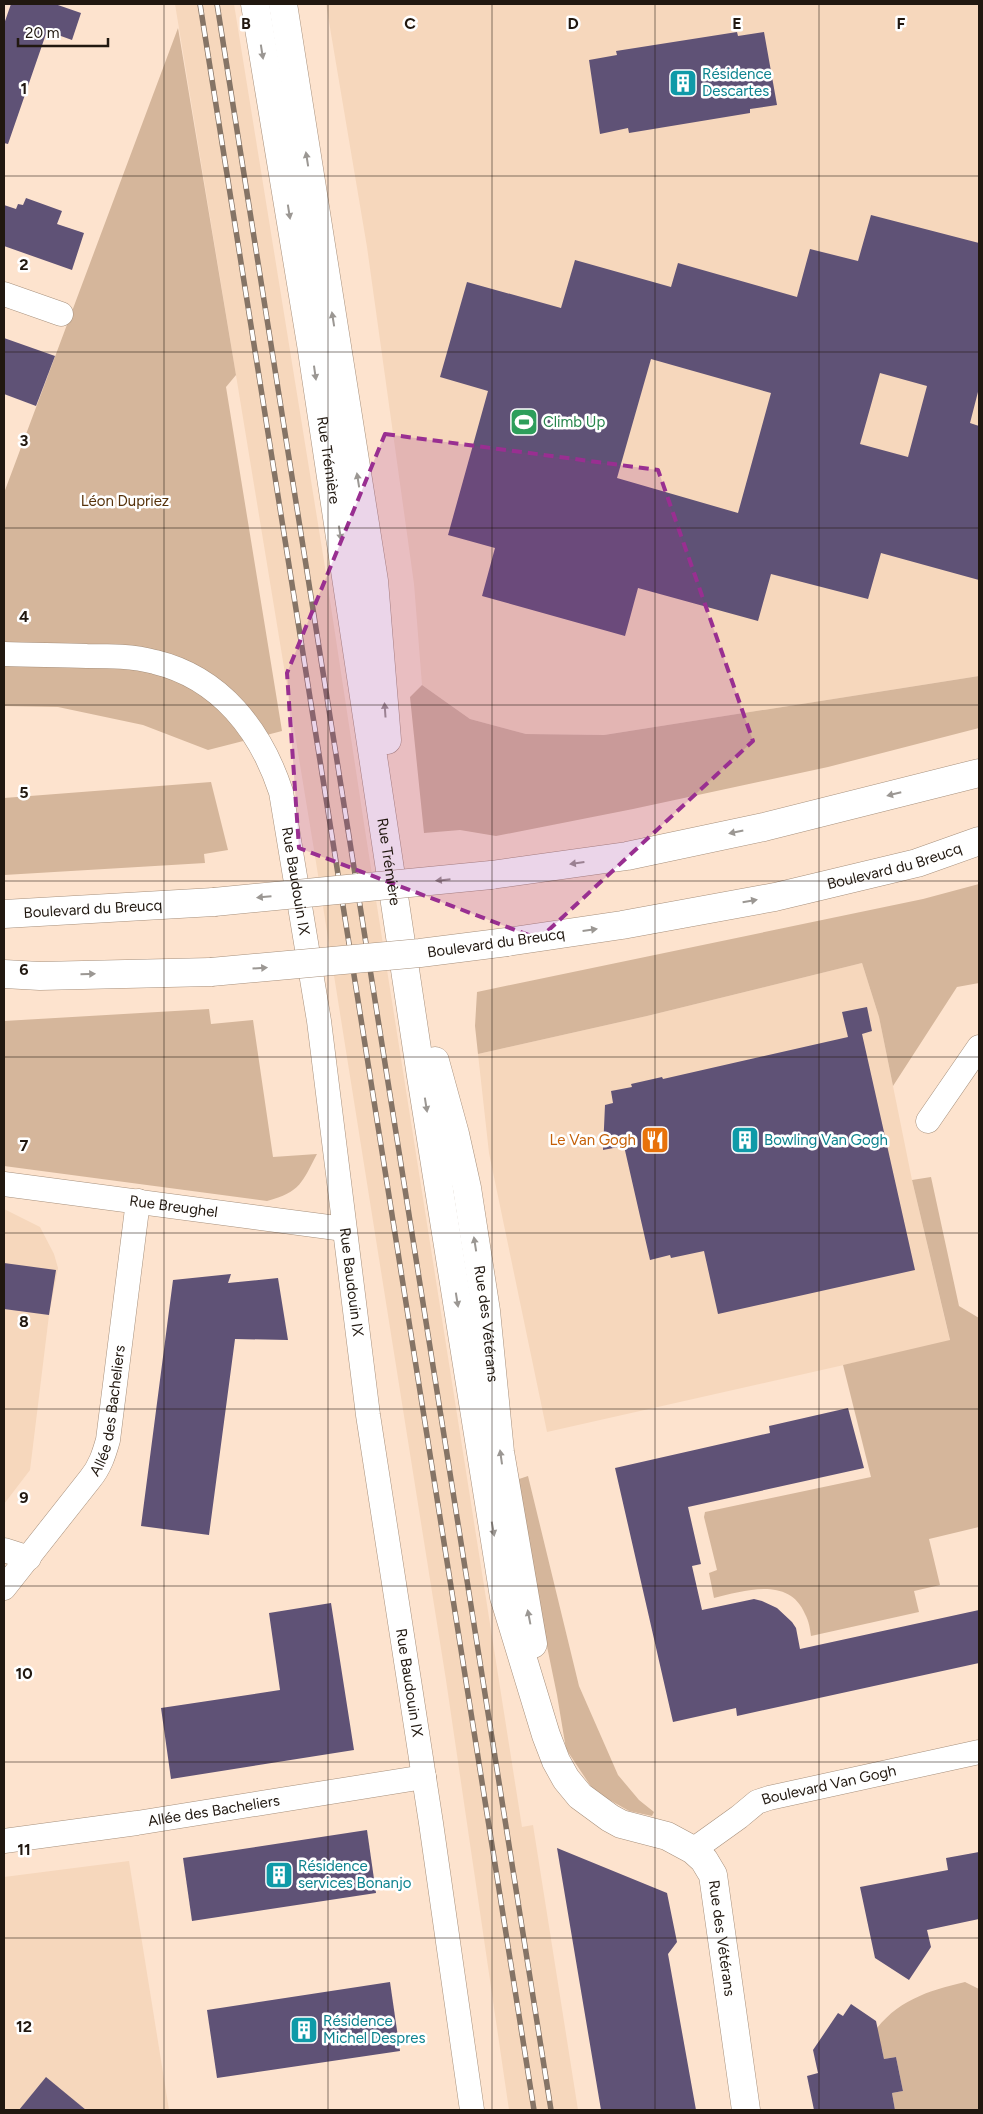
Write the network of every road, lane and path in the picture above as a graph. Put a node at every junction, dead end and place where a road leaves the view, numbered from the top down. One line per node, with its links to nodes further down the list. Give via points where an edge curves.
1 (255, 4): 11 (main road, Rue Trémière, one-way to 11)
2 (283, 4): 11 (main road, Rue Trémière, one-way to 2, via 374,581)
3 (4, 294): 4 (street)
4 (61, 314)
5 (4, 654): 19 (street, Rue Baudouin IX, via 108,656 156,662 182,672 219,695 240,714 261,742 281,792 289,834 319,1021)
6 (979, 773): 10 (main road, Boulevard du Breucq, one-way to 10, bridge, via 627,856 492,875 214,902)
7 (979, 841): 9 (main road, Boulevard du Breucq)
8 (979, 856): 9 (main road)
9 (917, 863): 13 (main road, Boulevard du Breucq, one-way to 9, bridge, via 211,972 507,942 775,897)
10 (12, 912)
11 (405, 916): 26 (main road, Rue des Vétérans, via 437,1071 467,1188 486,1311 500,1452 546,1735 566,1779 592,1806 621,1824 667,1836)
12 (4, 974): 13 (main road, Boulevard du Breucq)
13 (40, 976): 14 (main road)
14 (4, 987)
15 (979, 1047): 16 (street)
16 (928, 1121)
17 (4, 1184): 18 (street, Rue Breughel)
18 (138, 1201): 19 (street, Rue Breughel); 21 (street, Allée des Bacheliers, via 106,1447 98,1468)
19 (344, 1229): 24 (street, Rue Baudouin IX, via 372,1444)
20 (4, 1550): 21 (street)
21 (29, 1558): 22 (street, Allée des Bacheliers)
22 (4, 1588)
23 (979, 1752): 26 (street, Boulevard Van Gogh, via 757,1802)
24 (424, 1777): 25 (street, Allée des Bacheliers); 27 (street, Rue Baudouin IX)
25 (4, 1841)
26 (693, 1850): 28 (main road, Rue des Vétérans, via 713,1874)
27 (472, 2110)
28 (746, 2110)

